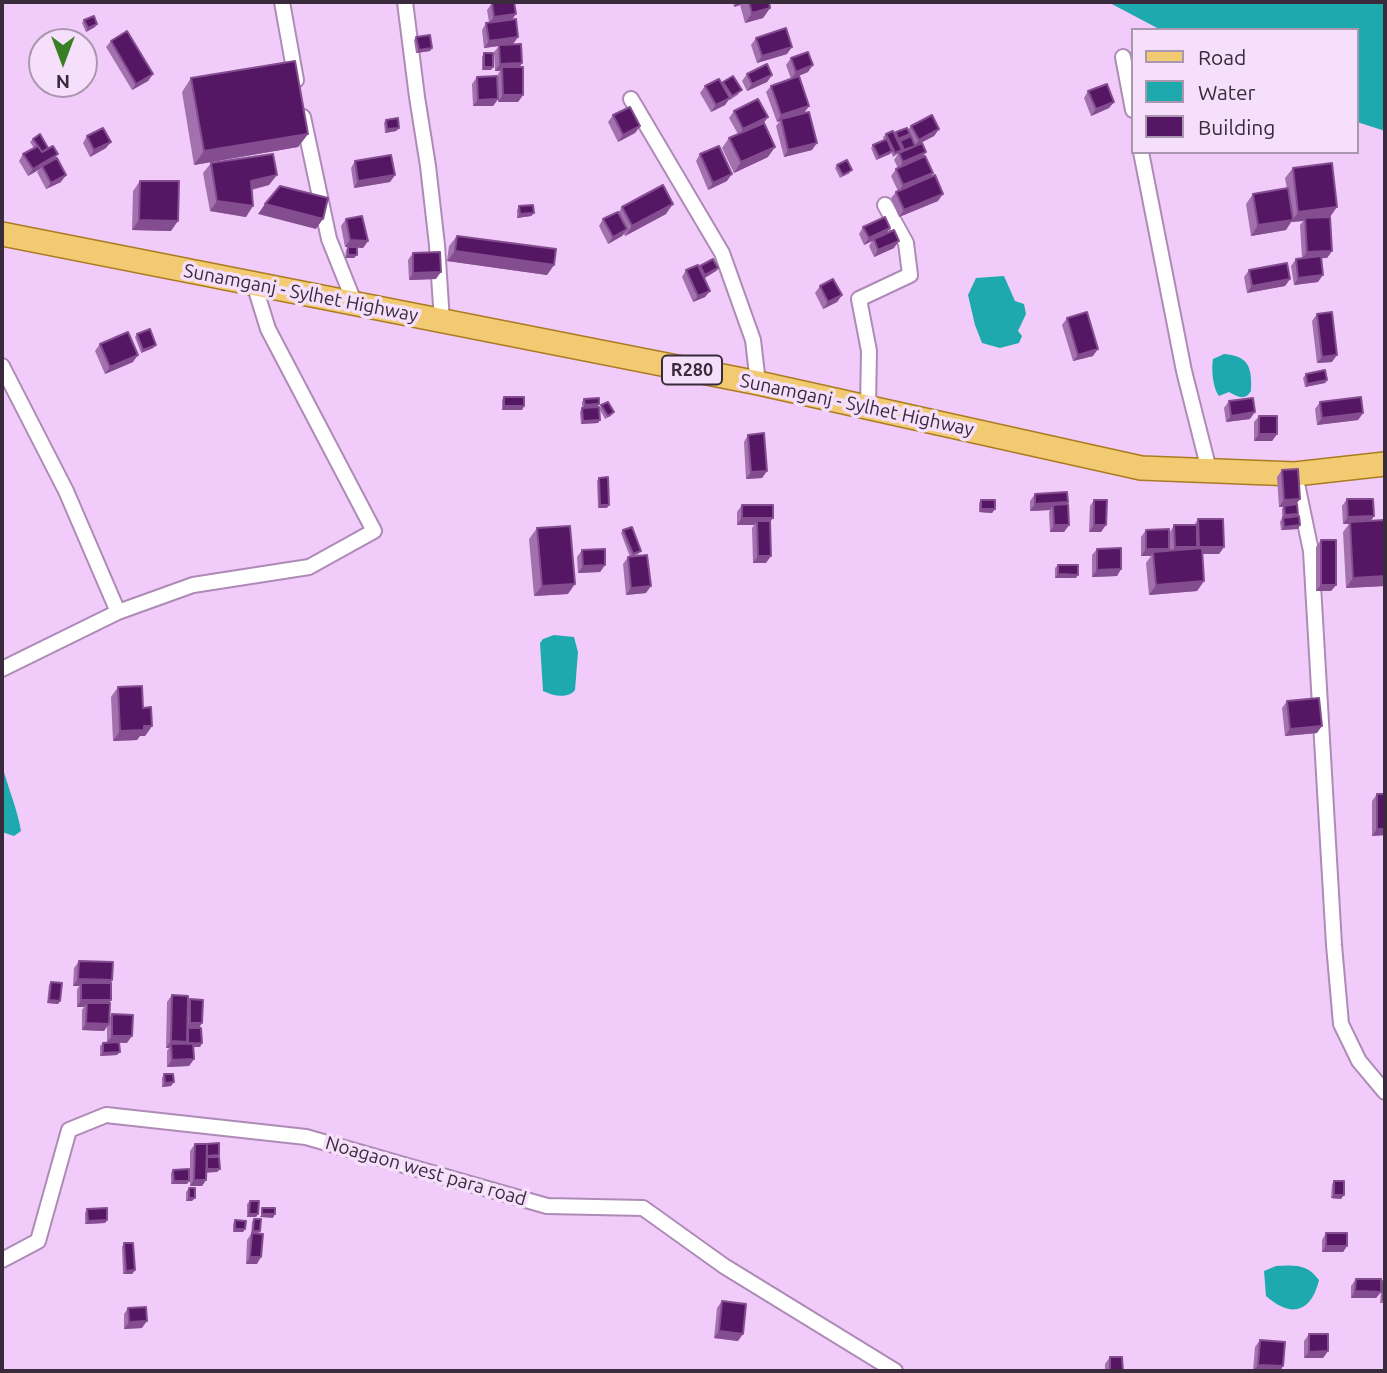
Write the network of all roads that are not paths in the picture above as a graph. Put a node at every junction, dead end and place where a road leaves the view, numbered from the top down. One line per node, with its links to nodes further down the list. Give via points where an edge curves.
1 (282, 2): 10 (street, via 329,239)
2 (405, 2): 11 (street, via 430,179)
3 (1123, 57): 5 (street)
4 (631, 99): 13 (street, via 722,253 753,340)
5 (1132, 105)
6 (1141, 154): 16 (street, via 1184,371)
7 (885, 205): 14 (street, via 906,243 910,275 859,299 869,351)
8 (2, 234): 9 (main road, Sunamganj - Sylhet Highway / R280)
9 (254, 284): 10 (main road, Sunamganj - Sylhet Highway / R280); 18 (street, via 268,329 374,531 309,567 193,585)
10 (355, 304): 11 (main road, Sunamganj - Sylhet Highway / R280)
11 (442, 321): 13 (main road, Sunamganj - Sylhet Highway / R280)
12 (2, 366): 18 (street, via 66,491)
13 (758, 383): 14 (main road, Sunamganj - Sylhet Highway / R280)
14 (868, 407): 16 (main road, Sunamganj - Sylhet Highway / R280, via 1141,468)
15 (1385, 464): 17 (main road, Sunamganj - Sylhet Highway / R280)
16 (1209, 470): 17 (main road, Sunamganj - Sylhet Highway / R280)
17 (1295, 474): 20 (street, via 1311,551 1341,1024 1359,1061)
18 (118, 612): 19 (street)
19 (2, 669)
20 (1385, 1092)
21 (2, 1259): 22 (street, Noagaon west para road, via 38,1241 69,1130 106,1115 306,1137 547,1206 643,1208 724,1266)
22 (895, 1371)

